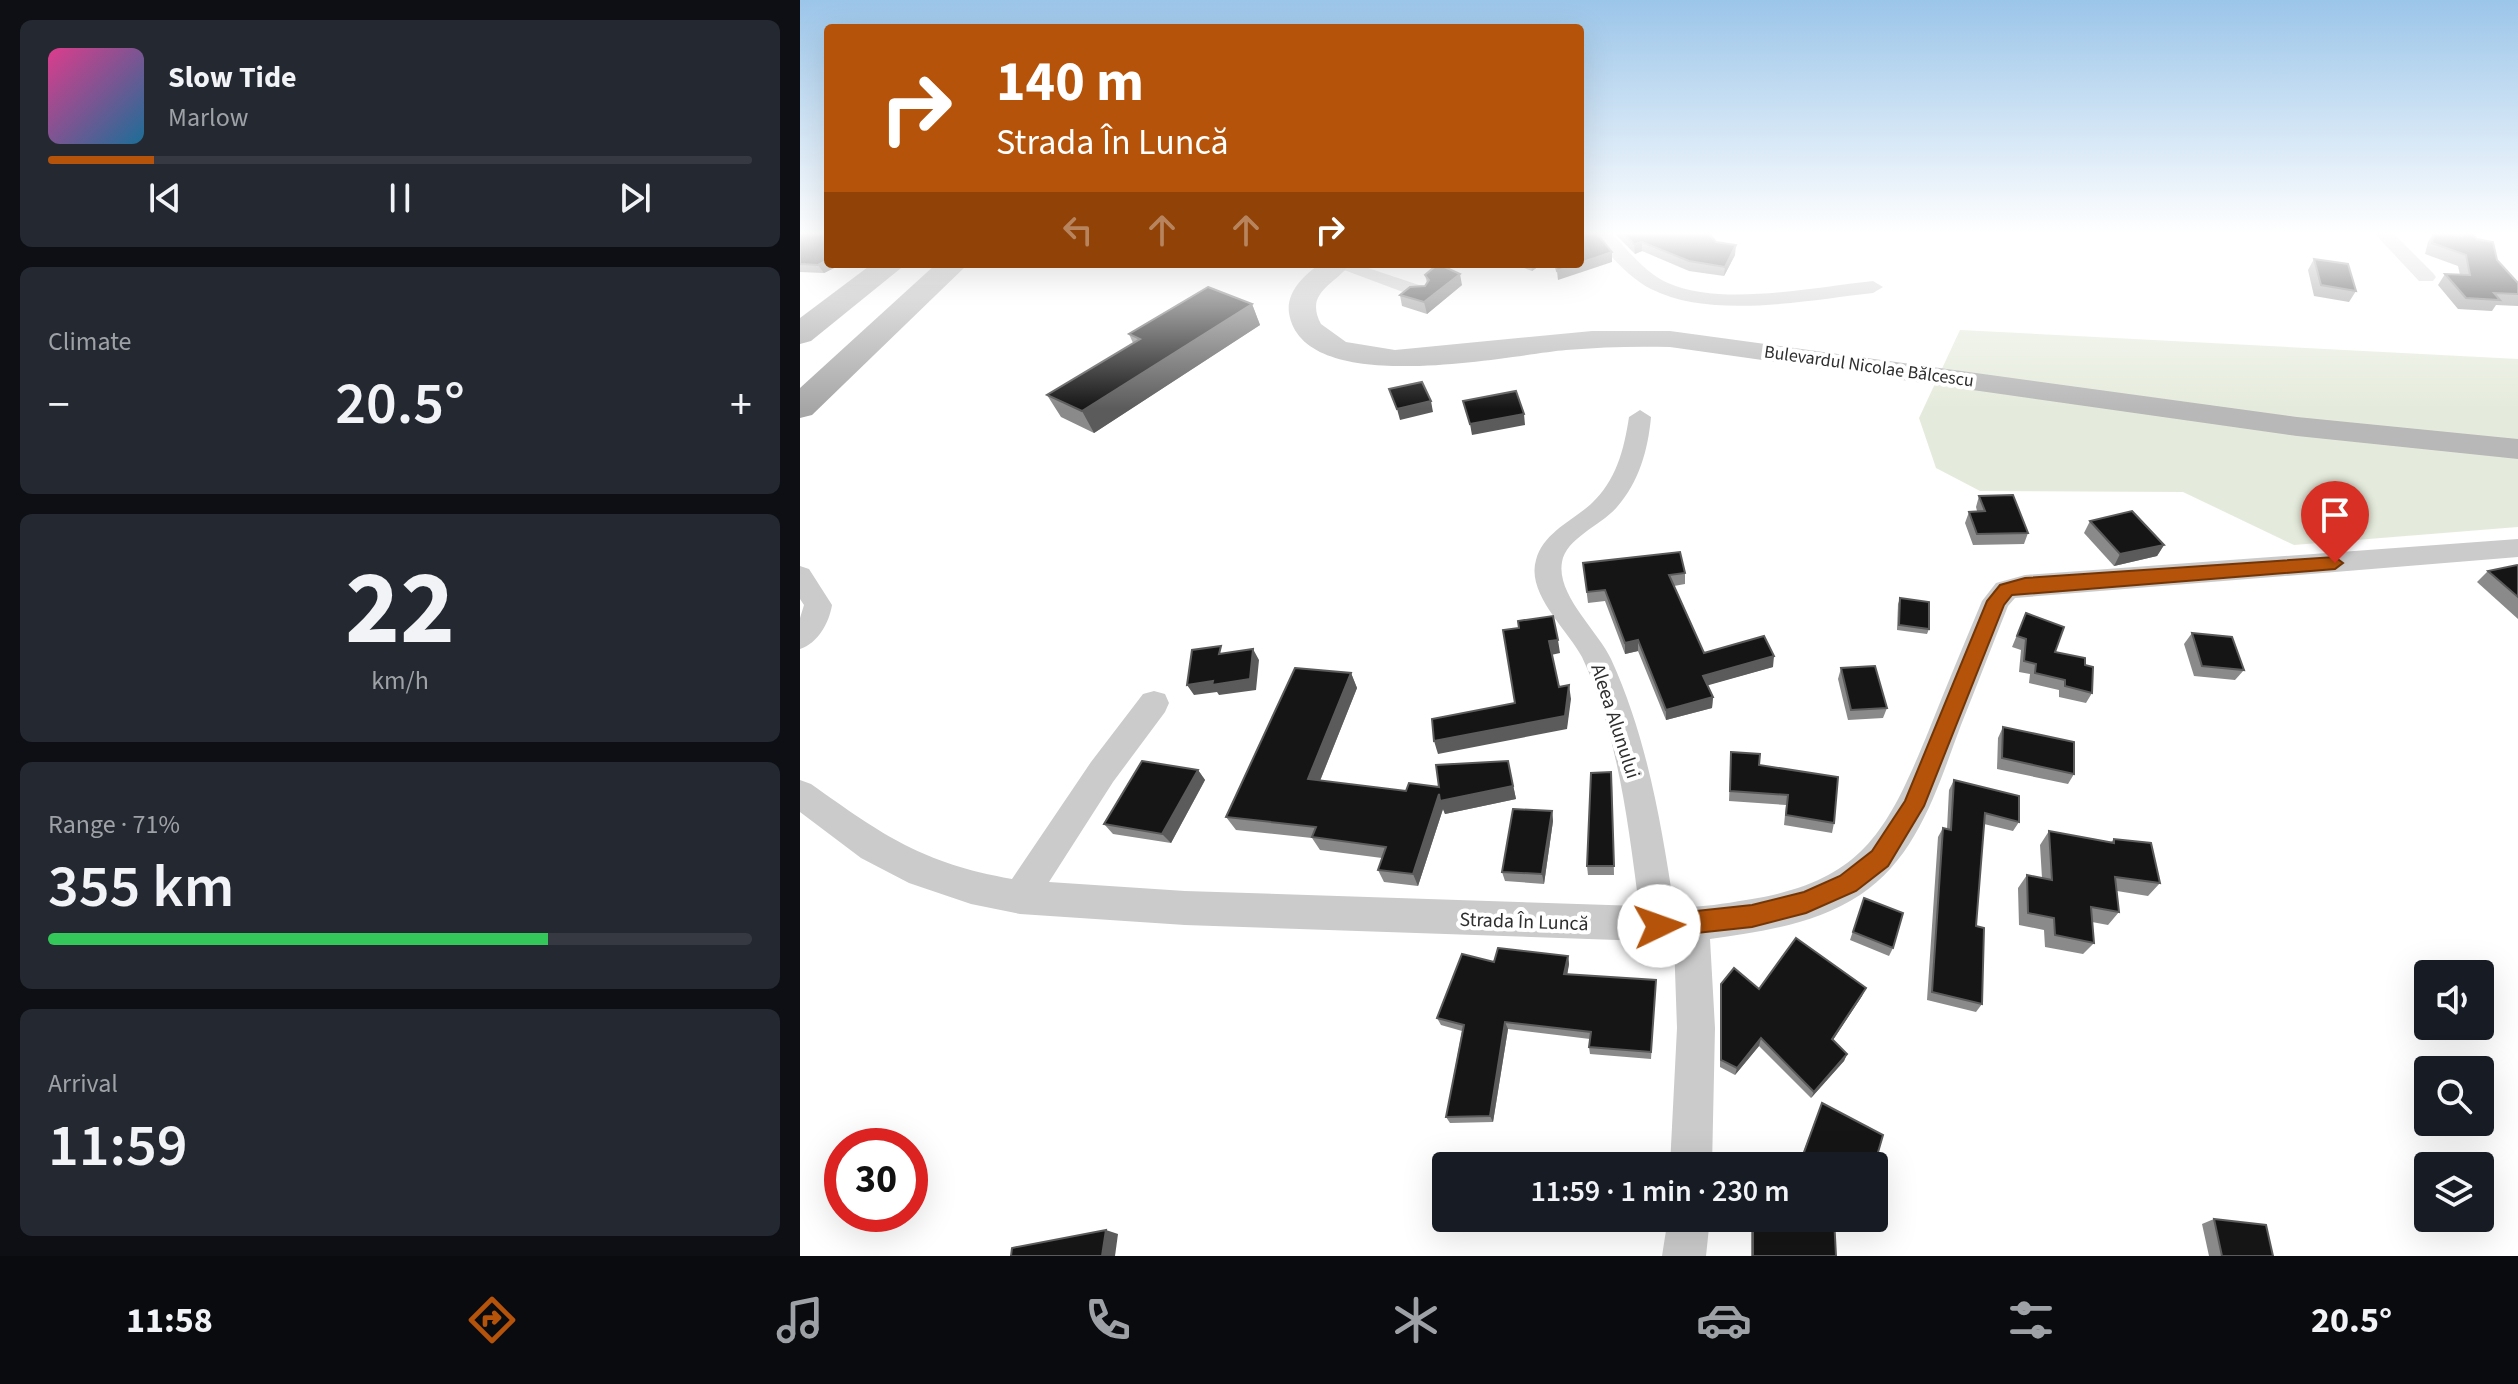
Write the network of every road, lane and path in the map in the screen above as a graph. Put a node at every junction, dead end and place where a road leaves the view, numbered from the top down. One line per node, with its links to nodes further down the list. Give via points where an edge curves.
1 (853, 293): 7 (main road)
2 (902, 293): 8 (main road)
3 (908, 293): 9 (main road)
4 (1304, 293): 11 (street, Bulevardul Nicolae Bălcescu, via 1303,319 1309,329 1334,347 1361,355 1412,358 1605,338 1654,338 2313,430)
5 (1678, 293): 6 (street, via 1707,297)
6 (1815, 293)
7 (800, 334)
8 (800, 368)
9 (800, 407)
10 (1640, 417): 18 (street, Aleea Alunului, via 1621,485 1557,545 1548,577 1585,634 1616,708)
11 (2518, 449)
12 (2518, 548): 18 (street, Strada În Luncă, via 2006,590 1996,601 1914,806 1880,859 1848,884 1806,902 1752,916)
13 (800, 576): 14 (street, via 818,605 816,618)
14 (800, 638)
15 (1154, 703): 17 (street)
16 (800, 794): 17 (street, Strada În Luncă, via 873,847 921,872)
17 (1020, 897): 18 (street, Strada În Luncă)
18 (1675, 926): 19 (street, Aleea Alunului, via 1696,1028)
19 (1692, 1152)
20 (1687, 1232): 21 (street)
21 (1684, 1256)

